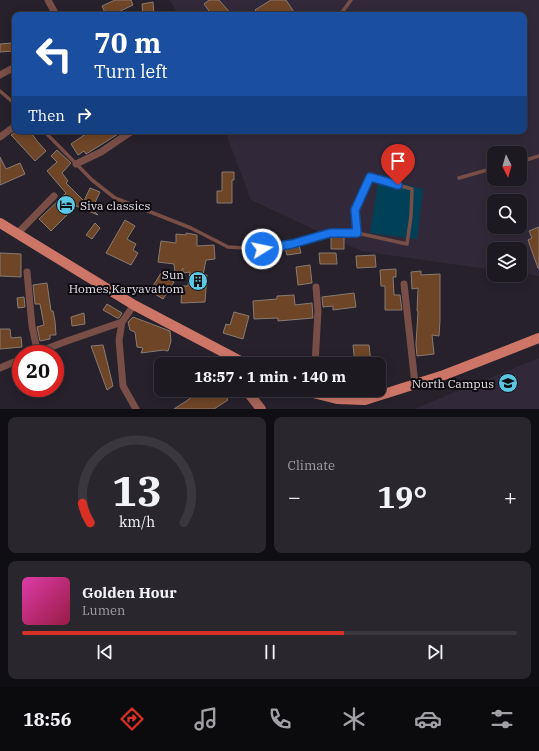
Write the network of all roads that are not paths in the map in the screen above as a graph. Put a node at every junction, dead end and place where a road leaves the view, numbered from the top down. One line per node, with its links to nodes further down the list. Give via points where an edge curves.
1 (48, 0): 3 (street)
2 (351, 0): 4 (lane)
3 (54, 12)
4 (342, 12)
5 (12, 69): 6 (street)
6 (0, 75)
7 (0, 91): 8 (lane)
8 (12, 101)
9 (12, 128): 12 (street)
10 (47, 134): 15 (lane)
11 (128, 134): 15 (street, via 101,152)
12 (0, 137)
13 (539, 156): 14 (lane)
14 (527, 160)
15 (76, 164): 20 (lane, via 115,198 191,228 228,247 262,249 292,244 330,233)
16 (487, 170): 17 (lane)
17 (459, 178)
18 (54, 196): 21 (street)
19 (0, 223): 21 (main road)
20 (357, 233): 20 (lane, via 355,210 370,177 412,188 407,244)
21 (18, 234): 25 (main road)
22 (27, 272): 28 (street)
23 (404, 284): 34 (street)
24 (316, 287): 31 (street, via 318,311)
25 (134, 305): 26 (street); 30 (main road)
26 (122, 322): 29 (street); 39 (street, via 119,340 123,386)
27 (539, 338): 34 (main road)
28 (35, 345)
29 (57, 345)
30 (230, 357)
31 (315, 357)
32 (12, 363): 33 (street)
33 (0, 368)
34 (415, 384): 35 (main road)
35 (386, 393)
36 (252, 397): 40 (main road)
37 (330, 397): 38 (main road, via 365,400)
38 (374, 397)
39 (136, 409)
40 (261, 409)

